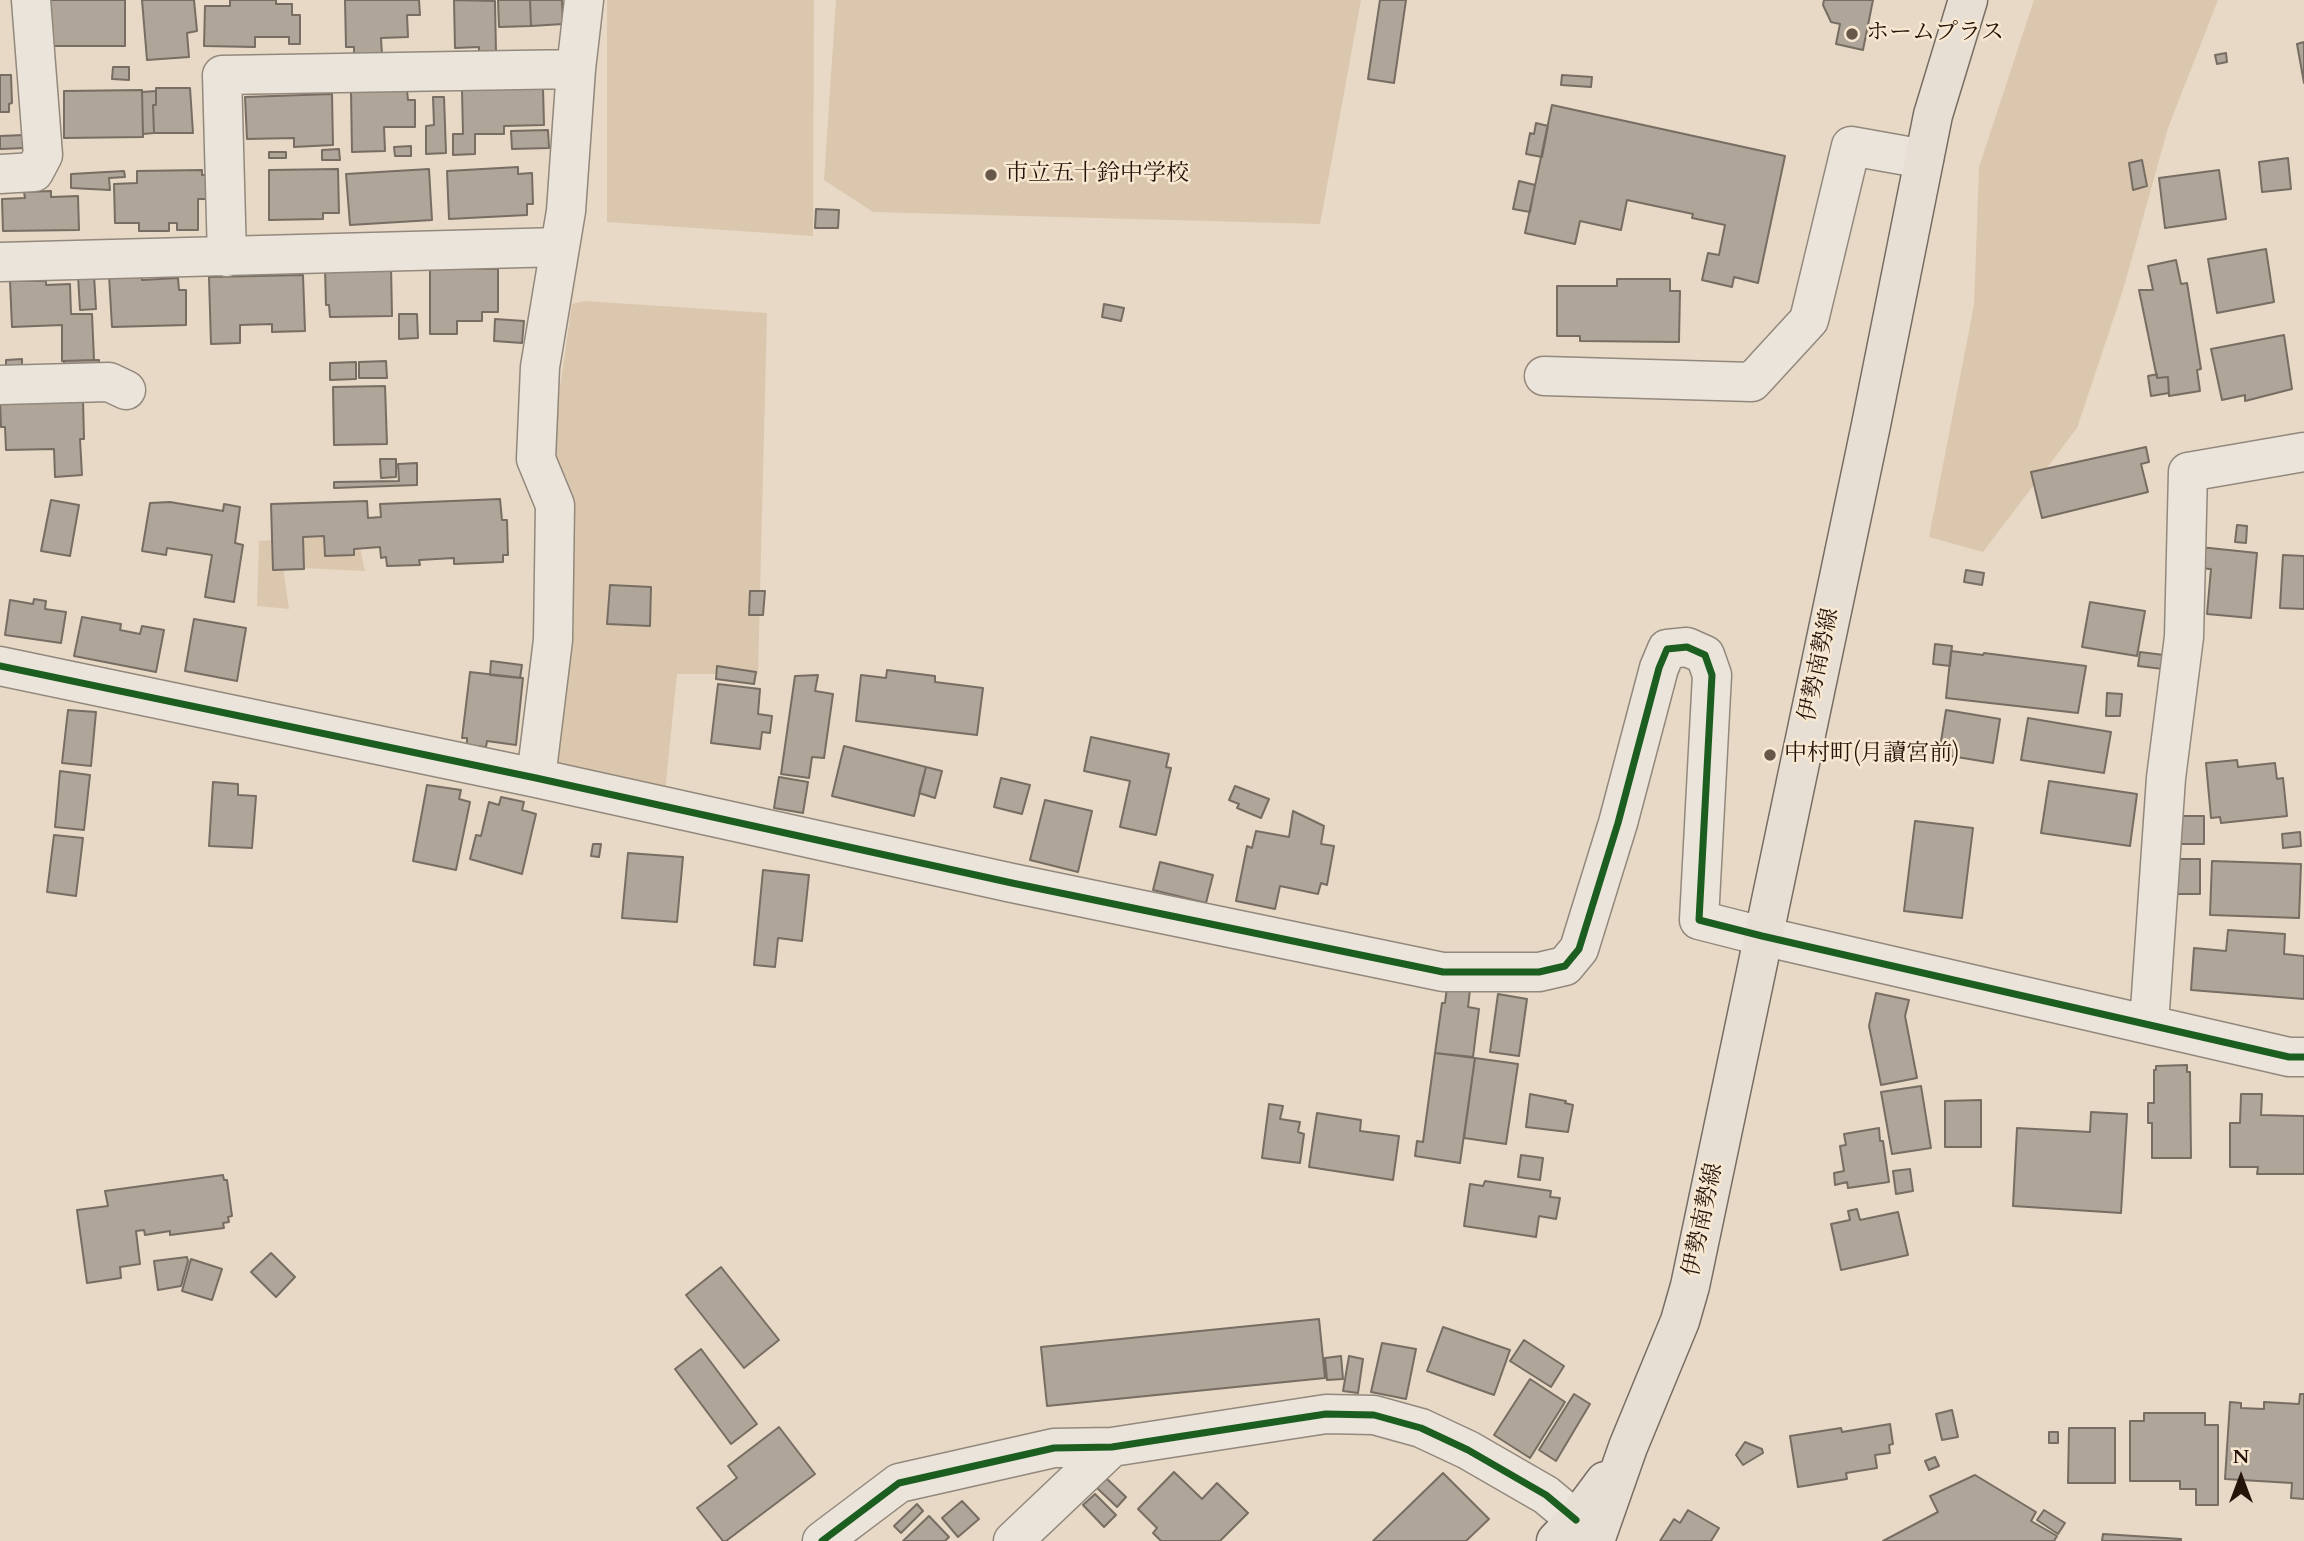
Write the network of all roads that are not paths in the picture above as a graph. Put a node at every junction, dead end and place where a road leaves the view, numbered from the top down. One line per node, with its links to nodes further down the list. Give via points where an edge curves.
1 (32, 0): 6 (street, via 43,155 34,172)
2 (584, 0): 4 (street)
3 (1968, 0): 5 (main road, 伊勢南勢線)
4 (576, 69): 7 (street); 8 (street, via 222,75)
5 (1924, 159): 10 (street, via 1851,146 1809,320 1752,382); 16 (main road, 伊勢南勢線)
6 (0, 173)
7 (560, 247): 8 (street); 15 (street, via 540,380 536,459 555,505 553,640)
8 (227, 257): 9 (street)
9 (0, 262)
10 (1544, 376)
11 (0, 385): 12 (street, via 109,382)
12 (126, 390)
13 (2304, 452): 17 (street, via 2188,472 2184,637 2166,778)
14 (0, 666): 15 (street)
15 (536, 778): 16 (street, via 1443,972 1539,972 1565,966 1578,949 1618,823 1659,668 1667,649 1687,647 1705,655 1712,675 1699,920)
16 (1762, 936): 17 (street); 20 (main road, 伊勢南勢線, via 1680,1321 1628,1447)
17 (2150, 1024): 18 (street)
18 (2304, 1057)
19 (1112, 1447): 20 (street, via 1326,1414 1374,1415 1468,1450 1546,1495); 21 (street, via 1054,1448 899,1483); 22 (street)
20 (1576, 1534)
21 (822, 1541)
22 (1013, 1541)

